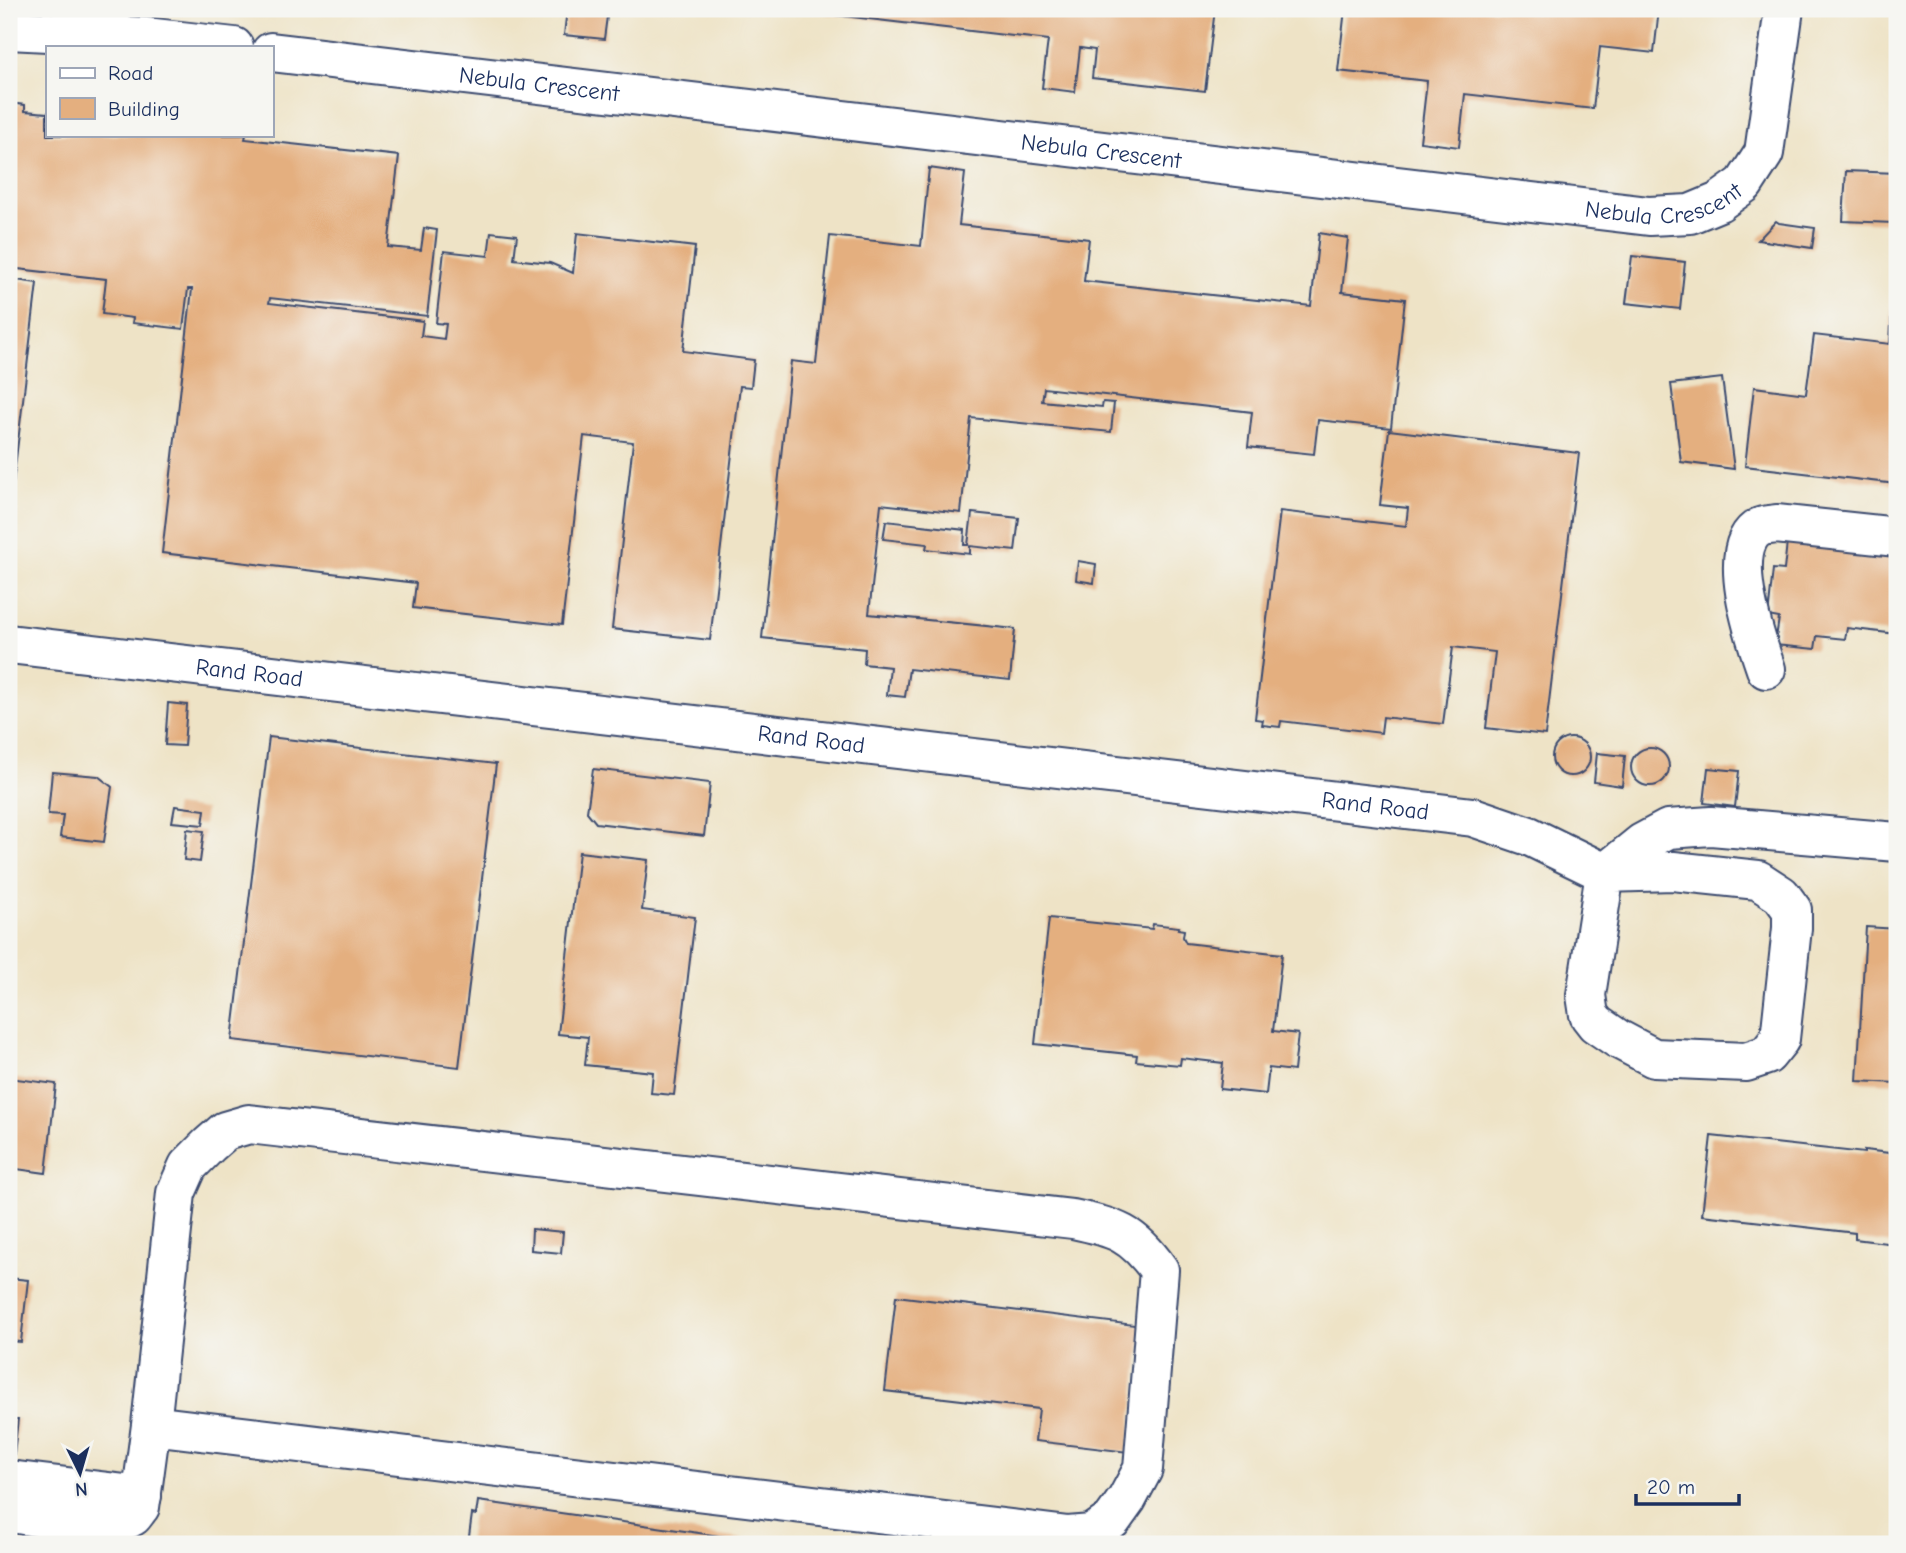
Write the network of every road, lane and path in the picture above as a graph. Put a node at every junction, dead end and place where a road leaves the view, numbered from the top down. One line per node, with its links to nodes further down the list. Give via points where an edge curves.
1 (1784, 9): 4 (lane, Nebula Crescent, via 1764,153 1744,184 1719,202 1690,214 1649,216)
2 (9, 30): 3 (lane)
3 (225, 46)
4 (273, 52)
5 (1897, 537): 7 (lane, via 1776,524 1759,527 1747,540 1743,566 1751,625)
6 (9, 643): 9 (lane, Rand Road, via 1473,817 1529,836)
7 (1766, 669)
8 (1897, 842): 9 (lane, via 1711,825 1668,829)
9 (1605, 873): 9 (lane, via 1673,871 1758,880 1781,895 1792,910 1792,928 1780,1039 1767,1055 1746,1062 1654,1058 1596,1024 1589,1015 1586,995)
10 (151, 1425): 10 (lane, via 176,1193 188,1166 209,1144 225,1130 249,1124 1073,1219 1107,1226 1132,1239 1159,1270 1143,1469 1112,1520 1092,1534 1068,1536); 12 (lane)
11 (9, 1480): 12 (lane)
12 (142, 1496): 13 (lane, via 134,1516 114,1522)
13 (9, 1513)

